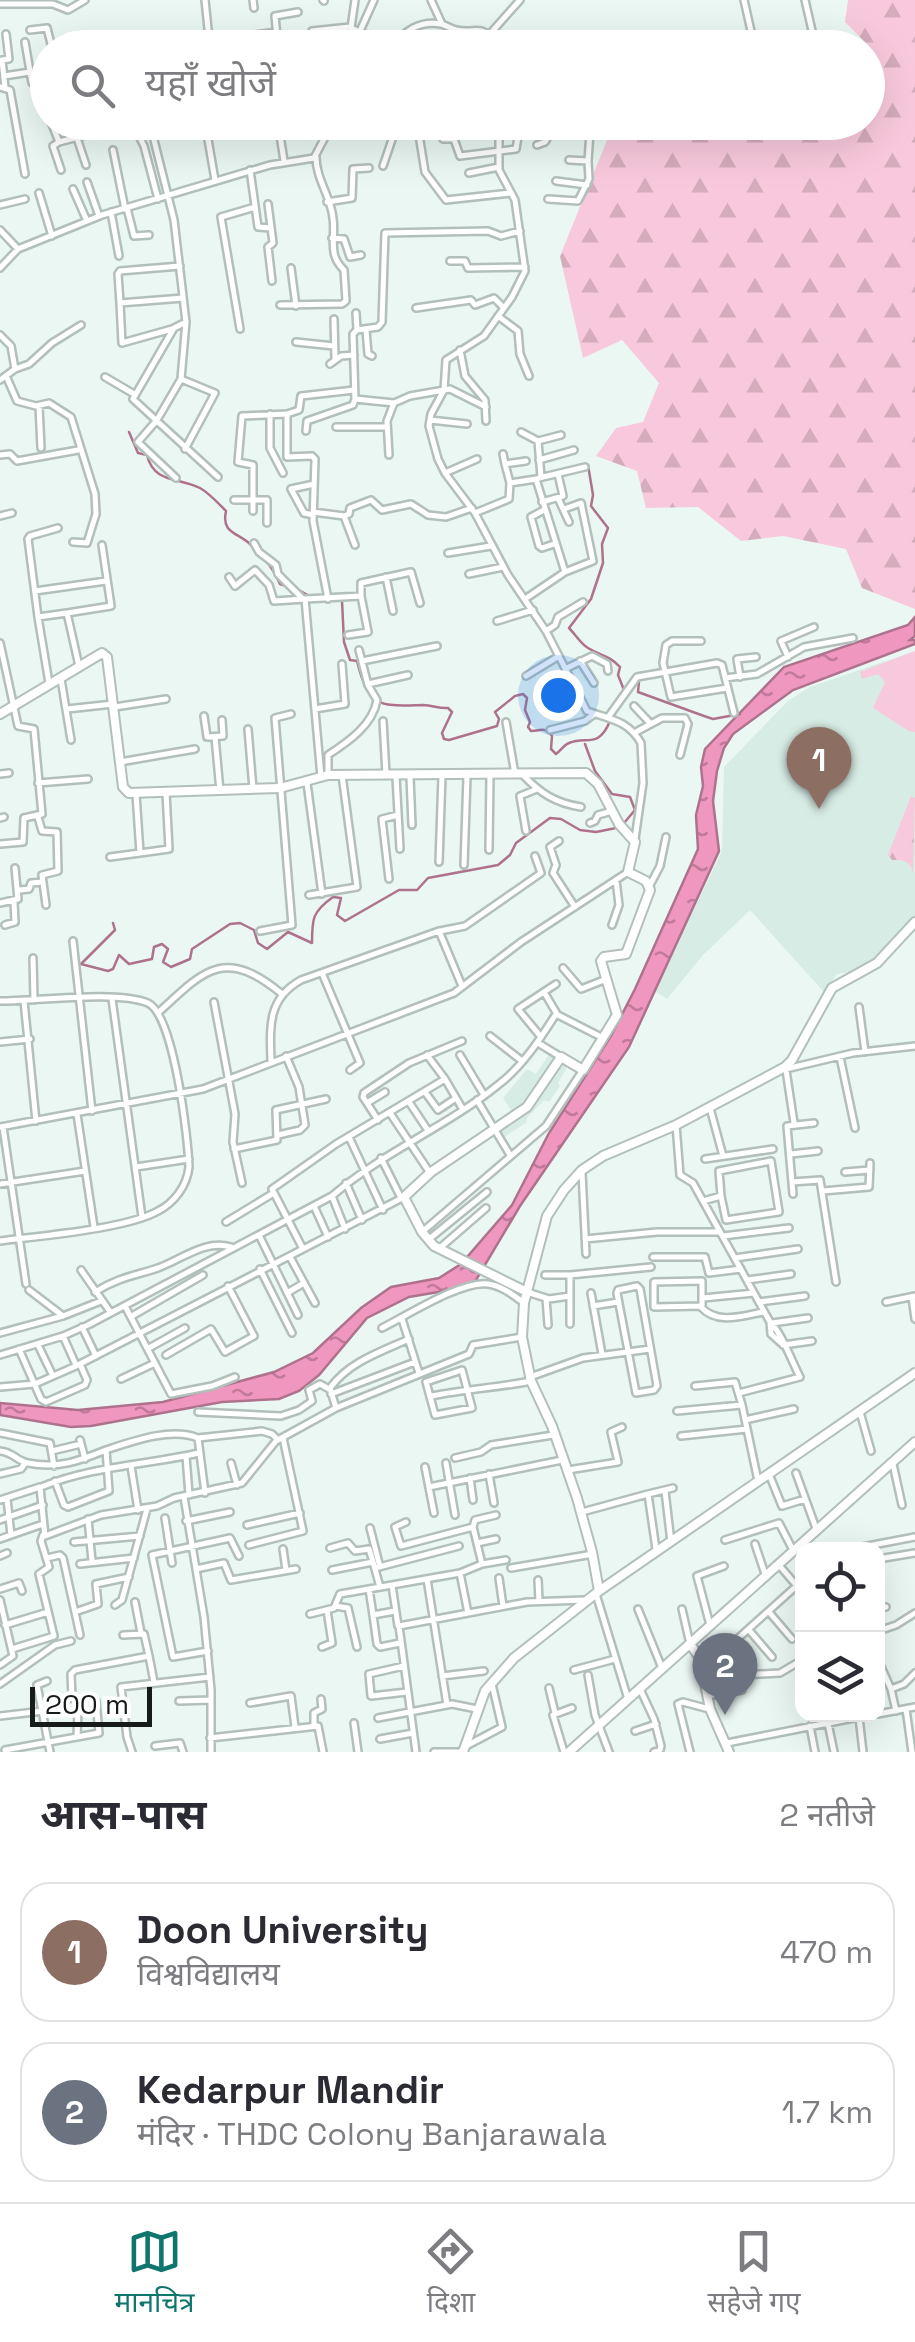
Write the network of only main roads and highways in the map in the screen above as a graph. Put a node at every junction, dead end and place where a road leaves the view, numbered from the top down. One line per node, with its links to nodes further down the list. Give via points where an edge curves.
1 (0, 714): 3 (main road, via 100,653 124,790 136,794 280,788 342,775 586,774 598,784 635,841 628,872 649,887 626,954 602,959 618,1012 582,1070 561,1057 531,1102 402,1198 438,1249)
2 (915, 922): 3 (main road, via 877,963 832,988 786,1068 582,1170 548,1216)
3 (527, 1292): 6 (main road, via 522,1337 530,1379 581,1512)
4 (915, 1373): 6 (main road)
5 (915, 1442): 7 (main road)
6 (595, 1595): 9 (main road, via 492,1681)
7 (690, 1644): 8 (main road, via 702,1662 710,1710); 10 (main road)
8 (728, 1748)
9 (463, 1750)
10 (571, 1751)

